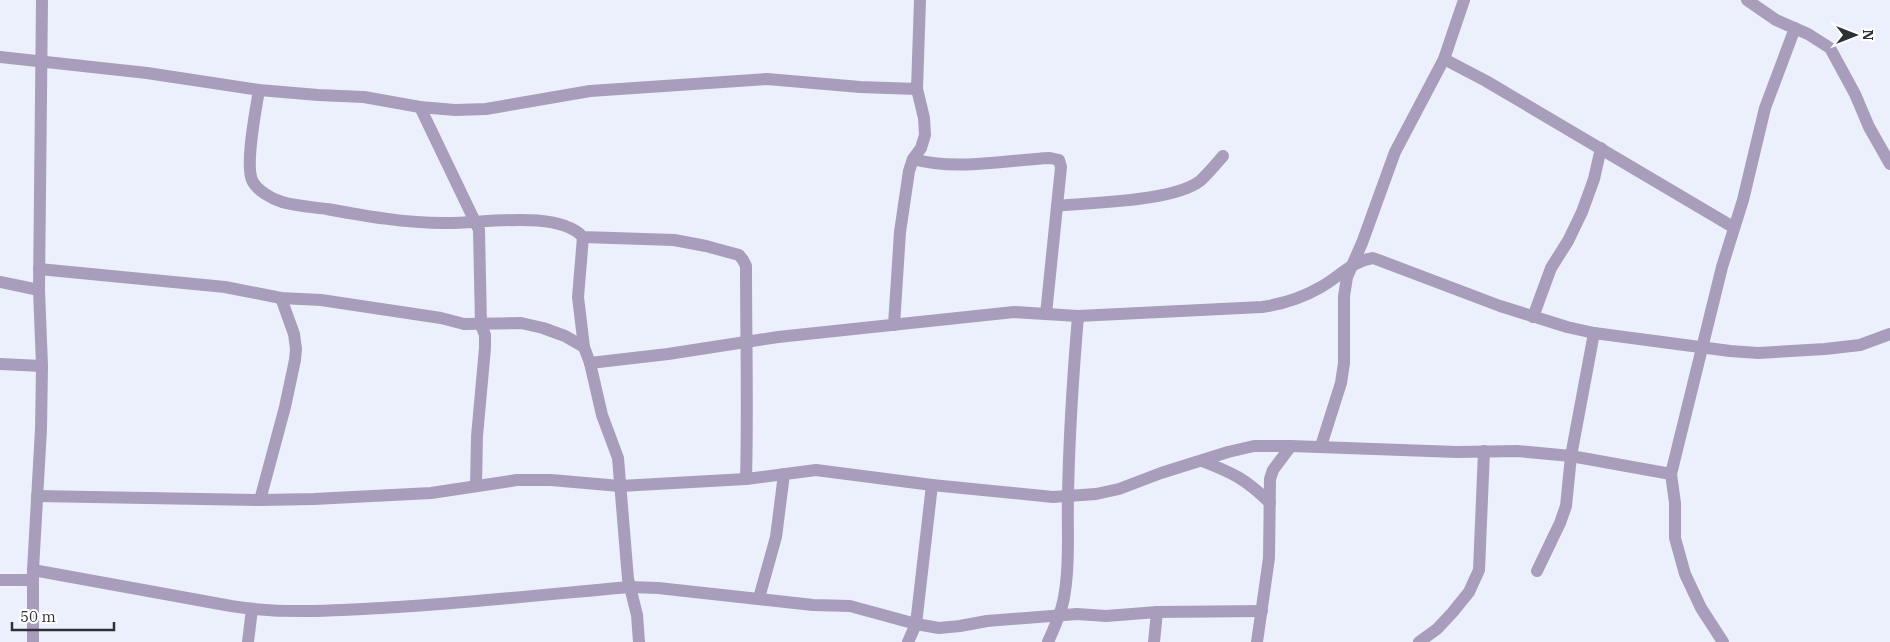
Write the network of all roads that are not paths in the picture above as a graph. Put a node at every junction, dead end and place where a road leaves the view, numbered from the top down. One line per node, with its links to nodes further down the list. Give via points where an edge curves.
1 (42, 0): 10 (street)
2 (920, 0): 11 (street)
3 (1464, 0): 9 (street)
4 (1747, 0): 5 (street)
5 (1776, 20): 6 (street); 7 (street)
6 (1795, 28): 7 (street); 17 (street, via 1830,48)
7 (1788, 47): 20 (street, via 1765,108)
8 (0, 57): 10 (street)
9 (1444, 59): 14 (street); 22 (street, via 1395,152)
10 (41, 63): 12 (street, via 147,73); 23 (street)
11 (917, 89): 13 (street, via 767,79 590,91 470,110); 16 (street, via 925,135)
12 (258, 90): 13 (street, via 364,97); 19 (street, via 250,167 252,181 262,191 281,202 352,214 440,223)
13 (420, 107): 19 (street)
14 (1601, 148): 20 (street); 29 (street, via 1582,212 1551,268)
15 (1224, 156): 18 (street, via 1199,181 1183,190)
16 (913, 159): 18 (street, via 951,164 1059,160); 30 (street, via 900,232)
17 (1890, 164)
18 (1057, 206): 27 (street)
19 (477, 223): 21 (street, via 547,222 566,225); 31 (street, via 480,230)
20 (1734, 227): 36 (street)
21 (583, 237): 34 (street, via 674,240 739,255 746,266); 35 (street, via 578,297)
22 (1354, 264): 28 (street, via 1310,294 1279,305); 29 (street, via 1367,259 1378,260); 41 (street, via 1345,286 1341,383)
23 (39, 269): 25 (street); 26 (street, via 225,287)
24 (0, 282): 25 (street)
25 (39, 290): 39 (street)
26 (281, 298): 31 (street, via 321,300); 53 (street, via 294,334 295,354 285,407)
27 (1046, 314): 28 (street); 30 (street, via 1014,312)
28 (1078, 316): 52 (street)
29 (1533, 317): 32 (street)
30 (894, 324): 34 (street)
31 (481, 325): 35 (street, via 510,322 532,325 565,336); 49 (street, via 485,348)
32 (1594, 333): 36 (street); 43 (street)
33 (1890, 334): 36 (street, via 1860,345 1825,349 1758,353)
34 (746, 342): 37 (street); 47 (street)
35 (584, 347): 37 (street)
36 (1703, 348): 46 (street)
37 (590, 363): 50 (street, via 602,415 618,458)
38 (0, 364): 39 (street)
39 (42, 366): 51 (street)
40 (1291, 446): 41 (street); 44 (street, via 1254,446); 54 (street, via 1273,470)
41 (1321, 446): 42 (street)
42 (1484, 451): 43 (street); 72 (street, via 1479,570 1469,592 1452,613)
43 (1571, 456): 46 (street); 55 (street, via 1566,506)
44 (1202, 461): 52 (street, via 1119,489); 54 (street, via 1252,485)
45 (784, 474): 47 (street); 48 (street, via 816,470); 59 (street, via 776,537)
46 (1671, 474): 73 (street, via 1675,538 1685,574 1701,608)
47 (746, 479): 50 (street)
48 (932, 485): 52 (street); 64 (street)
49 (476, 486): 50 (street, via 526,480); 53 (street, via 431,493)
50 (620, 486): 58 (street)
51 (36, 496): 53 (street); 56 (street)
52 (1068, 497): 63 (street, via 1067,574)
53 (260, 500)
54 (1270, 502): 61 (street, via 1269,558)
55 (1537, 571)
56 (33, 575): 57 (street); 60 (street); 66 (street)
57 (0, 580)
58 (629, 587): 59 (street); 60 (street, via 310,612); 68 (street)
59 (759, 598): 64 (street, via 850,606)
60 (252, 609): 67 (street)
61 (1262, 611): 62 (street); 65 (street)
62 (1156, 612): 63 (street); 71 (street)
63 (1060, 615): 64 (street, via 987,621 949,628); 70 (street)
64 (916, 624): 69 (street)
65 (1260, 641)
66 (33, 642)
67 (248, 642)
68 (639, 642)
69 (908, 642)
70 (1048, 642)
71 (1154, 642)
72 (1419, 642)
73 (1723, 642)

